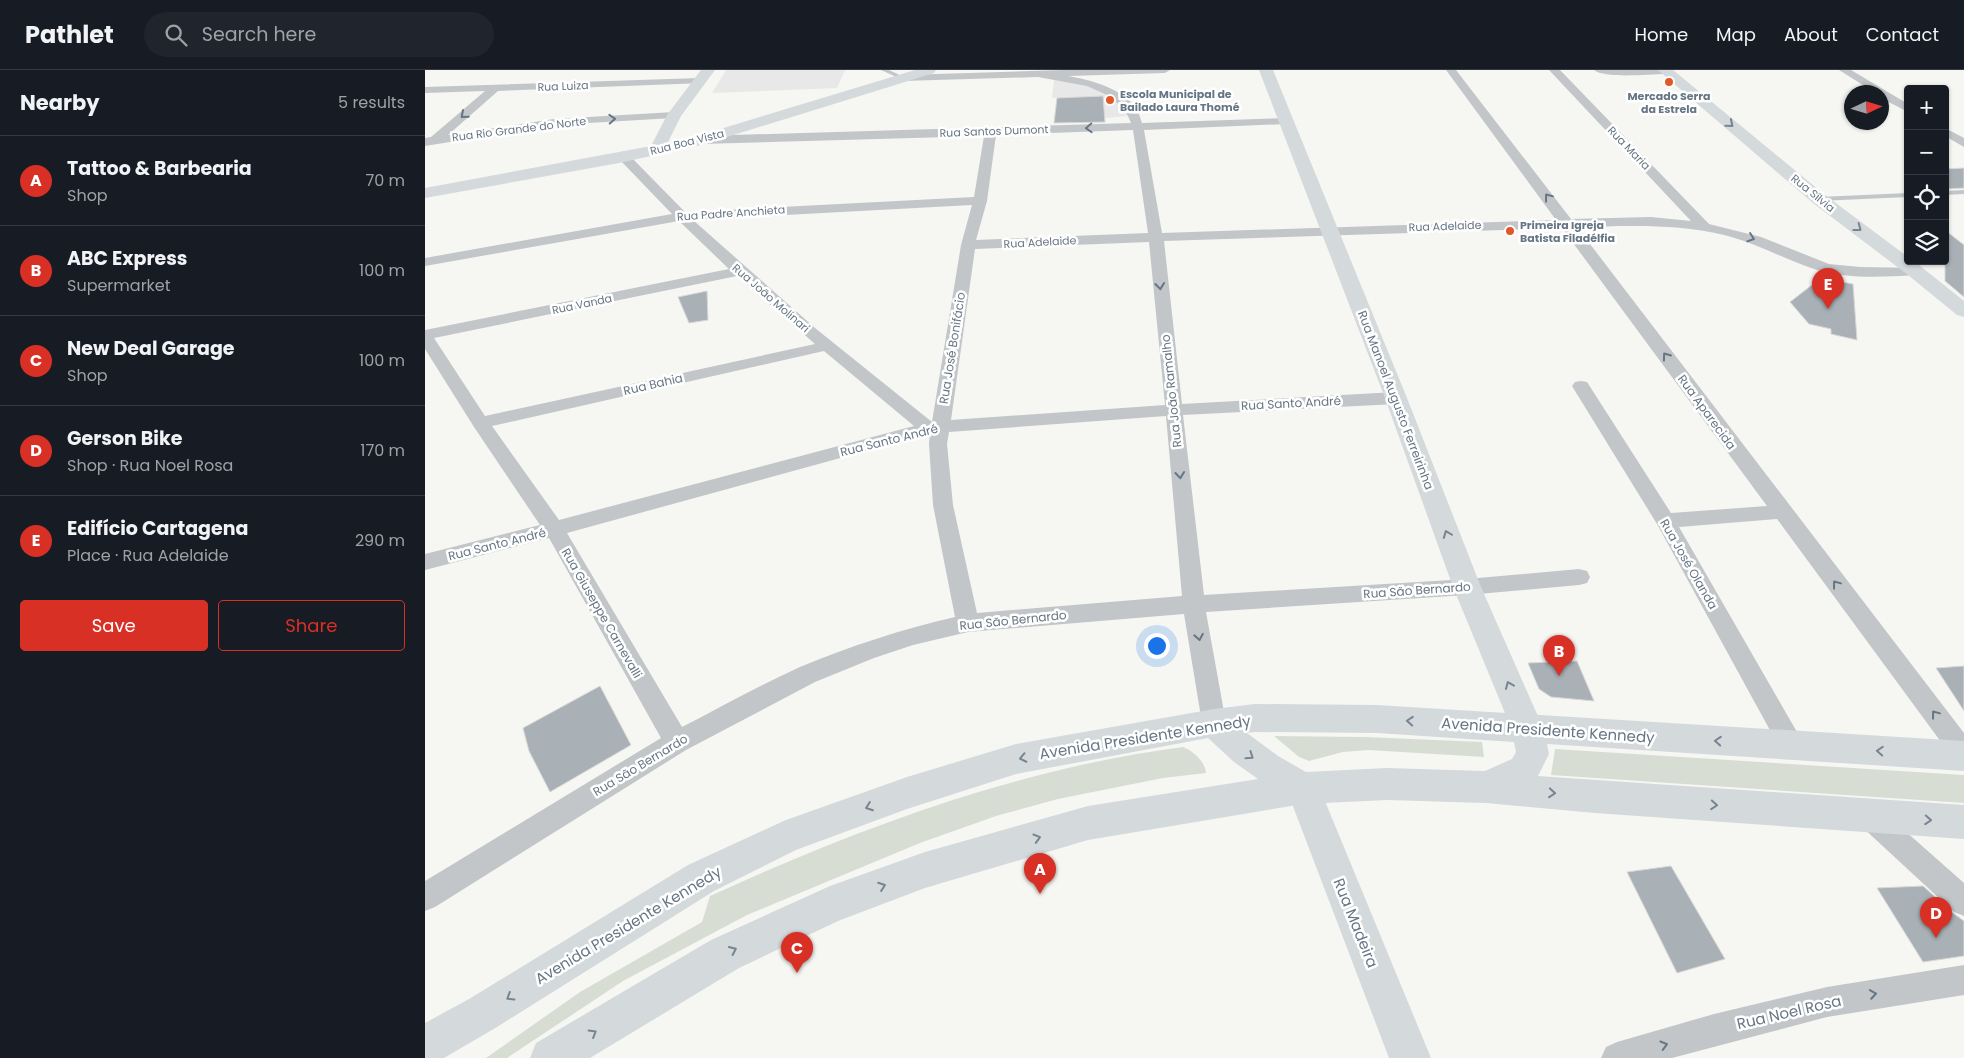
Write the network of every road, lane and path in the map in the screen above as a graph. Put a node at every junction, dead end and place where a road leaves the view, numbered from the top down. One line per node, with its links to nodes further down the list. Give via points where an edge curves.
1 (652, 70): 15 (street)
2 (884, 70): 14 (lane)
3 (929, 70): 14 (main road, Rua Boa Vista)
4 (1165, 70): 11 (street)
5 (1266, 70): 23 (main road, Rua Manoel Augusto Ferreirinha)
6 (1451, 70): 39 (street, Rua Aparecida, one-way to 6)
7 (1553, 70): 40 (street, Rua Maria)
8 (1599, 70): 9 (street)
9 (1666, 70): 36 (main road, Rua Sílvia, one-way to 36)
10 (1844, 70): 17 (street)
11 (1108, 72): 12 (street); 16 (street, via 1091,78)
12 (1038, 74): 14 (street); 16 (street, Rua João Ramalho)
13 (704, 76): 15 (street, Rua Luiza); 22 (main road)
14 (903, 78): 27 (main road, Rua Boa Vista)
15 (671, 82): 18 (street, Rua Luiza)
16 (1090, 83): 24 (street, Rua João Ramalho, via 1130,107)
17 (1868, 85)
18 (494, 89): 19 (street, Rua Luiza); 28 (street, one-way to 28)
19 (425, 90)
20 (1889, 98): 21 (street)
21 (1904, 107)
22 (674, 115): 28 (street, Rua Rio Grande do Norte, one-way to 22, via 554,122); 30 (main road)
23 (1286, 121): 24 (street, Rua Santos Dumont); 41 (main road, Rua Manoel Augusto Ferreirinha)
24 (1138, 126): 25 (street, Rua Santos Dumont, one-way to 25); 42 (street, Rua João Ramalho)
25 (991, 132): 27 (street, Rua Santos Dumont); 37 (street, Rua José Bonifácio)
26 (1949, 134): 29 (street)
27 (701, 140): 30 (main road, Rua Boa Vista)
28 (429, 141)
29 (1964, 143)
30 (657, 150): 31 (main road, Rua Boa Vista)
31 (624, 157): 32 (main road, Rua Boa Vista); 38 (street, Rua João Molinari)
32 (430, 192)
33 (1960, 193): 35 (lane)
34 (1904, 195): 36 (lane)
35 (1964, 198)
36 (1819, 199): 46 (main road, Rua Sílvia, one-way to 46)
37 (980, 201): 38 (street, Rua Padre Anchieta); 43 (street, Rua José Bonifácio)
38 (683, 216): 44 (street, Rua Padre Anchieta); 45 (street, Rua João Molinari)
39 (1567, 222): 40 (street, Rua Adelaide, via 1651,221); 41 (street, Rua Adelaide); 55 (street, Rua Aparecida, one-way to 39)
40 (1704, 226): 46 (street, Rua Adelaide, one-way to 46, via 1746,236 1826,268 1861,272)
41 (1331, 230): 42 (street, Rua Adelaide); 51 (main road, Rua Manoel Augusto Ferreirinha)
42 (1155, 237): 43 (street, Rua Adelaide); 52 (street, Rua João Ramalho, one-way to 52)
43 (968, 246): 54 (street, Rua José Bonifácio)
44 (425, 262)
45 (739, 271): 48 (street, Rua Vanda); 49 (street, Rua João Molinari)
46 (1915, 271): 47 (main road, Rua Sílvia)
47 (1964, 311)
48 (425, 336): 53 (street, Rua Giuseppe Carnevalli)
49 (826, 346): 53 (street, Rua Bahia); 54 (street, Rua João Molinari)
50 (1581, 386): 56 (street, Rua José Olanda)
51 (1396, 398): 52 (street, Rua Santo André); 60 (main road, Rua Manoel Augusto Ferreirinha, one-way to 51)
52 (1173, 410): 54 (street, Rua Santo André); 61 (street, Rua João Ramalho, one-way to 61)
53 (480, 423): 57 (street, Rua Giuseppe Carnevalli)
54 (934, 427): 57 (street, Rua Santo André); 62 (street, Rua José Bonifácio, via 943,505)
55 (1781, 512): 56 (street); 67 (street, Rua Aparecida, one-way to 55)
56 (1665, 521): 66 (street, Rua José Olanda)
57 (554, 529): 58 (street, Rua Santo André); 65 (street, Rua Giuseppe Carnevalli)
58 (425, 562)
59 (1579, 577): 60 (street, Rua São Bernardo)
60 (1467, 587): 61 (street, Rua São Bernardo); 64 (main road, Rua Manoel Augusto Ferreirinha, one-way to 60)
61 (1194, 604): 62 (street, Rua São Bernardo); 63 (street, Rua João Ramalho, one-way to 63)
62 (968, 623): 65 (street, Rua São Bernardo, via 913,636 807,675)
63 (1214, 723): 64 (main road, Avenida Presidente Kennedy, one-way to 63, via 1350,718 1255,718); 69 (main road, one-way to 69, via 1241,749); 75 (main road, Avenida Presidente Kennedy, one-way to 75, via 1016,759 907,793 786,837 701,878)
64 (1528, 730): 66 (main road, Avenida Presidente Kennedy, one-way to 64); 68 (main road, Rua Manoel Augusto Ferreirinha, via 1533,754 1524,770)
65 (677, 742): 72 (street, Rua São Bernardo)
66 (1793, 746): 67 (main road, Avenida Presidente Kennedy, one-way to 66)
67 (1964, 754)
68 (1486, 787): 69 (main road, via 1387,784); 70 (main road, one-way to 70)
69 (1303, 788): 76 (main road, one-way to 69, via 725,954 830,905 925,870 1088,823); 77 (main road, Rua Madeira)
70 (1869, 816): 71 (main road, one-way to 71); 73 (street)
71 (1964, 822)
72 (425, 897)
73 (1964, 902)
74 (1964, 980): 78 (street, Rua Noel Rosa, one-way to 74, via 1827,1002)
75 (425, 1046)
76 (551, 1058)
77 (1410, 1058)
78 (1617, 1058)

